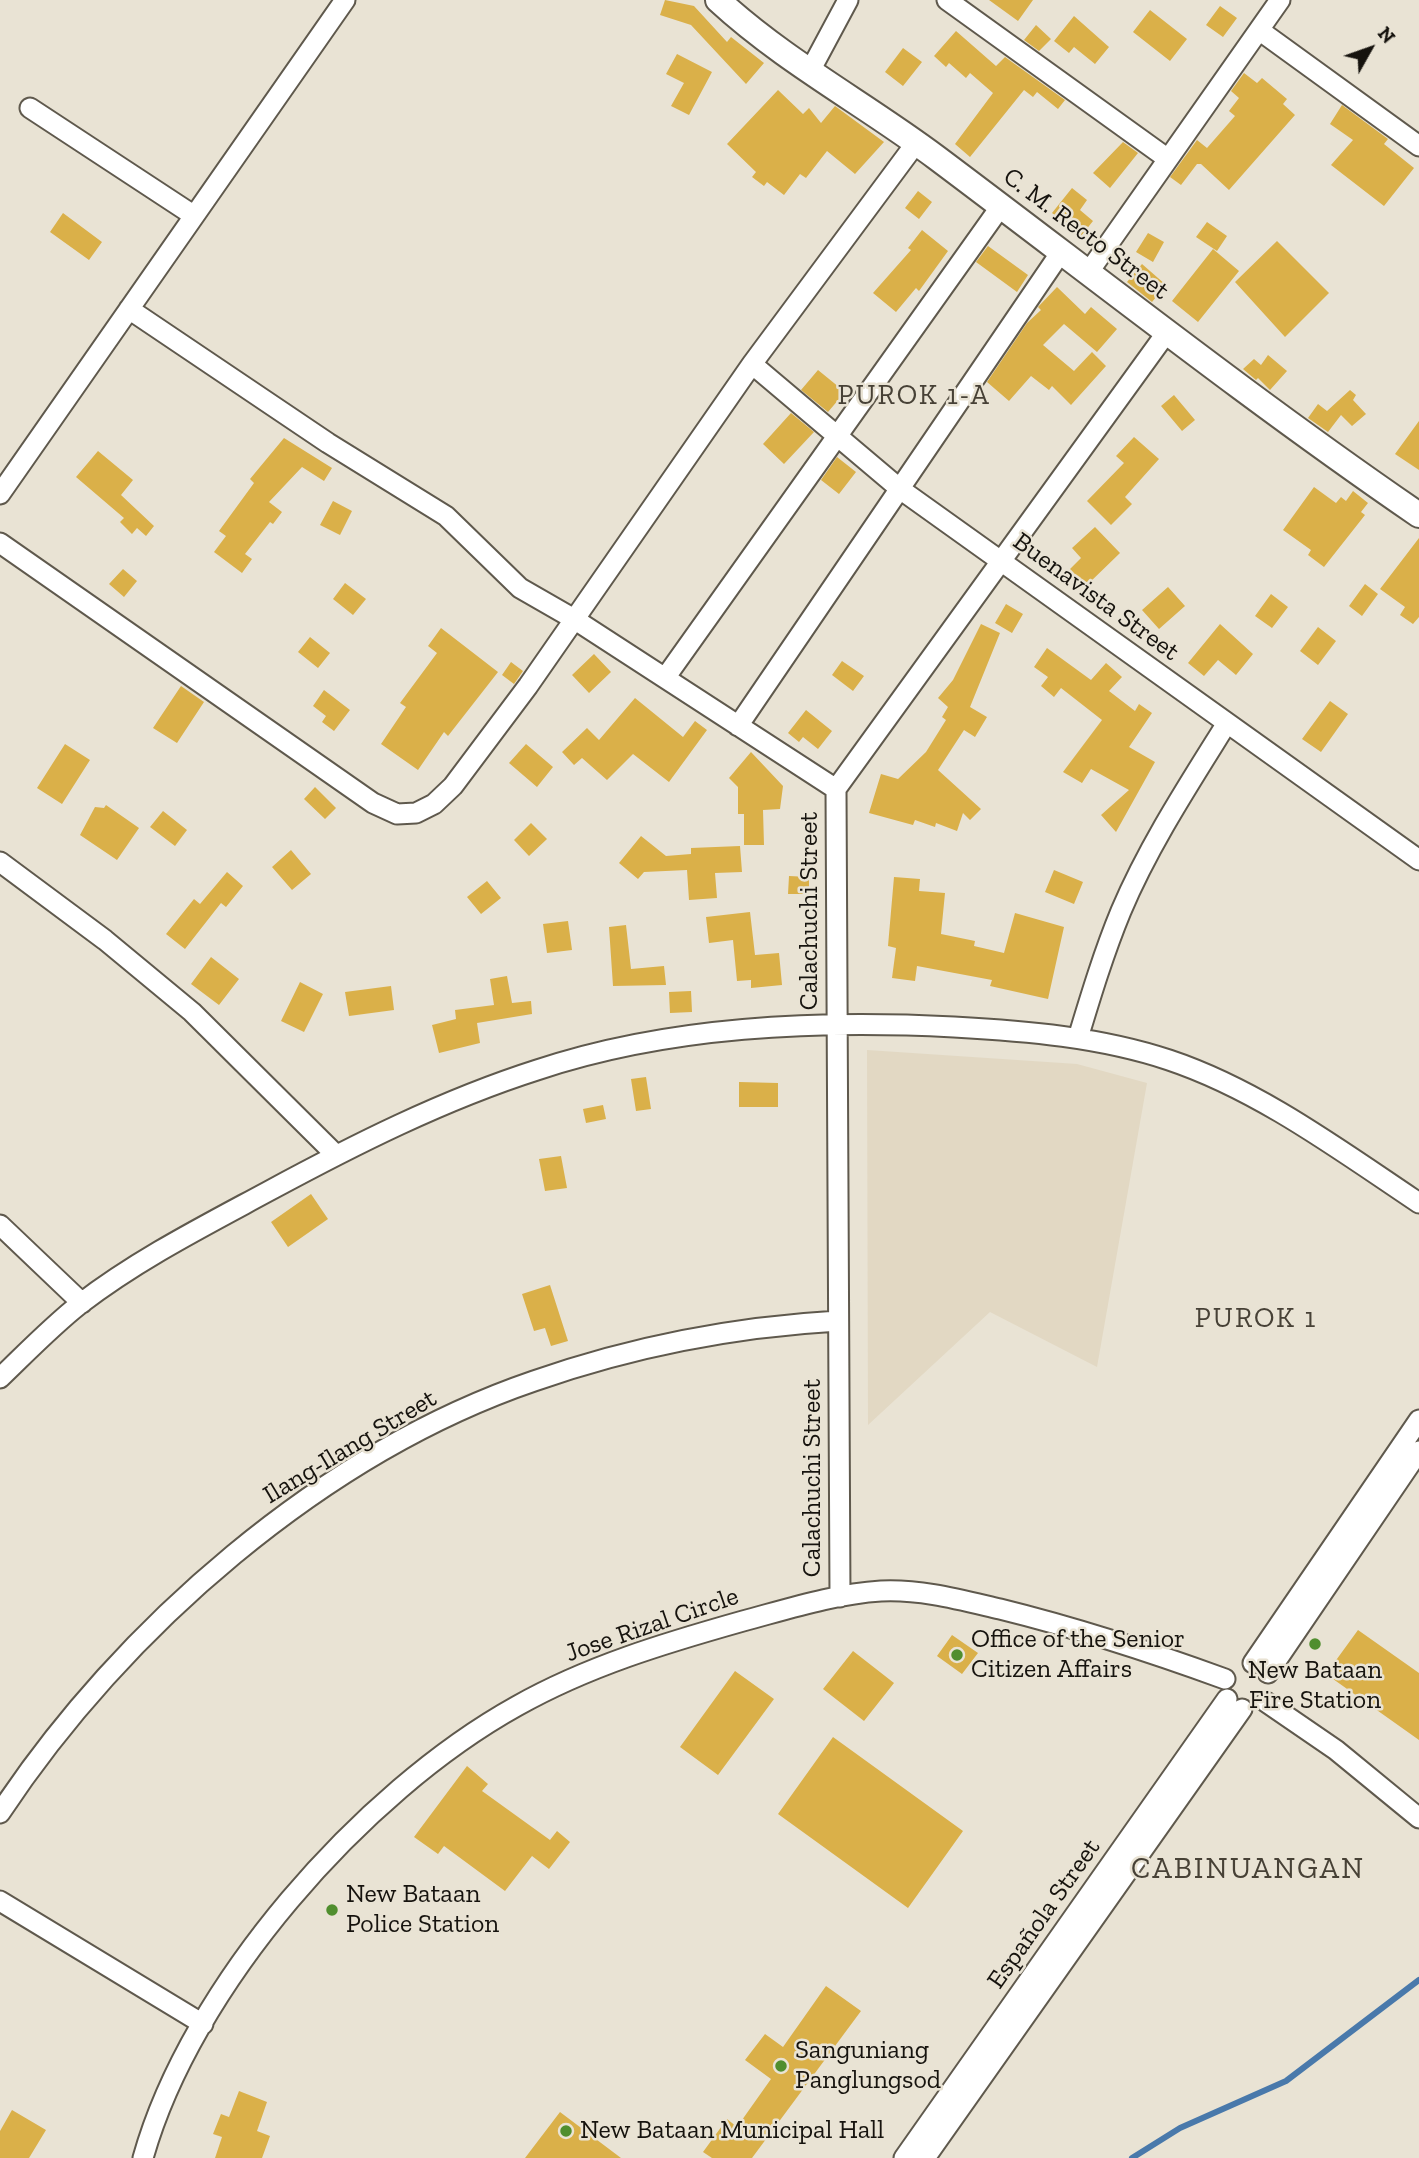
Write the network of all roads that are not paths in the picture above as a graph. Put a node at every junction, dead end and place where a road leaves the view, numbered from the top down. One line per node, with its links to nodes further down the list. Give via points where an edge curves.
1 (345, 0): 13 (street)
2 (718, 0): 7 (main road, C. M. Recto Street)
3 (848, 0): 7 (street)
4 (947, 0): 11 (street)
5 (1280, 0): 6 (street)
6 (1259, 30): 10 (street); 11 (street)
7 (810, 71): 9 (main road, C. M. Recto Street)
8 (30, 108): 13 (street)
9 (916, 143): 12 (main road, C. M. Recto Street); 18 (street)
10 (1419, 145)
11 (1168, 159): 15 (street)
12 (1001, 206): 14 (main road, C. M. Recto Street); 19 (street)
13 (193, 215): 16 (street)
14 (1061, 252): 15 (main road, C. M. Recto Street); 20 (street)
15 (1088, 273): 17 (main road, C. M. Recto Street)
16 (129, 309): 21 (street); 25 (street, via 446,516 520,588)
17 (1167, 332): 22 (main road, C. M. Recto Street); 24 (street, Calachuchi Street)
18 (752, 364): 19 (street, Buenavista Street); 25 (street)
19 (837, 436): 20 (street, Buenavista Street); 26 (street)
20 (900, 489): 24 (street, Buenavista Street); 28 (street)
21 (0, 494)
22 (1419, 515)
23 (0, 543): 25 (street, via 373,803 397,814 416,813 434,804 453,786)
24 (1002, 563): 27 (street, Buenavista Street); 29 (street, Calachuchi Street)
25 (574, 619): 26 (street)
26 (665, 678): 28 (street)
27 (1227, 723): 30 (street, Buenavista Street); 33 (street, via 1168,817 1122,909)
28 (738, 726): 29 (street)
29 (836, 789): 32 (street, Calachuchi Street)
30 (1419, 860)
31 (0, 862): 34 (street, via 106,940 192,1012)
32 (837, 1026): 33 (street, via 926,1026); 34 (street, via 716,1032 590,1056 474,1093); 38 (street, Calachuchi Street)
33 (1078, 1038): 35 (street, via 1172,1061 1222,1083 1324,1140)
34 (336, 1155): 37 (street, via 155,1255)
35 (1419, 1203)
36 (0, 1225): 37 (street)
37 (82, 1303): 39 (street)
38 (838, 1321): 42 (street, Calachuchi Street); 46 (street, Ilang-Ilang Street, via 713,1333 588,1364 476,1404 386,1451 264,1529 181,1600 87,1701)
39 (0, 1378)
40 (1419, 1420): 43 (street)
41 (1419, 1451): 43 (street)
42 (840, 1597): 44 (street, Jose Rizal Circle, via 881,1591 961,1600 1090,1633); 49 (street, Jose Rizal Circle, via 624,1657 516,1706 477,1730 387,1801 320,1863 259,1938)
43 (1260, 1668): 44 (street, via 1238,1664); 45 (street, via 1272,1688)
44 (1231, 1696): 45 (street, via 1255,1709); 51 (street, Española Street); 52 (street, Española Street)
45 (1266, 1702): 47 (street, via 1347,1758)
46 (0, 1813)
47 (1419, 1818)
48 (0, 1901): 49 (street)
49 (203, 2024): 50 (street, Jose Rizal Circle, via 176,2075)
50 (143, 2158)
51 (904, 2158)
52 (925, 2158)

